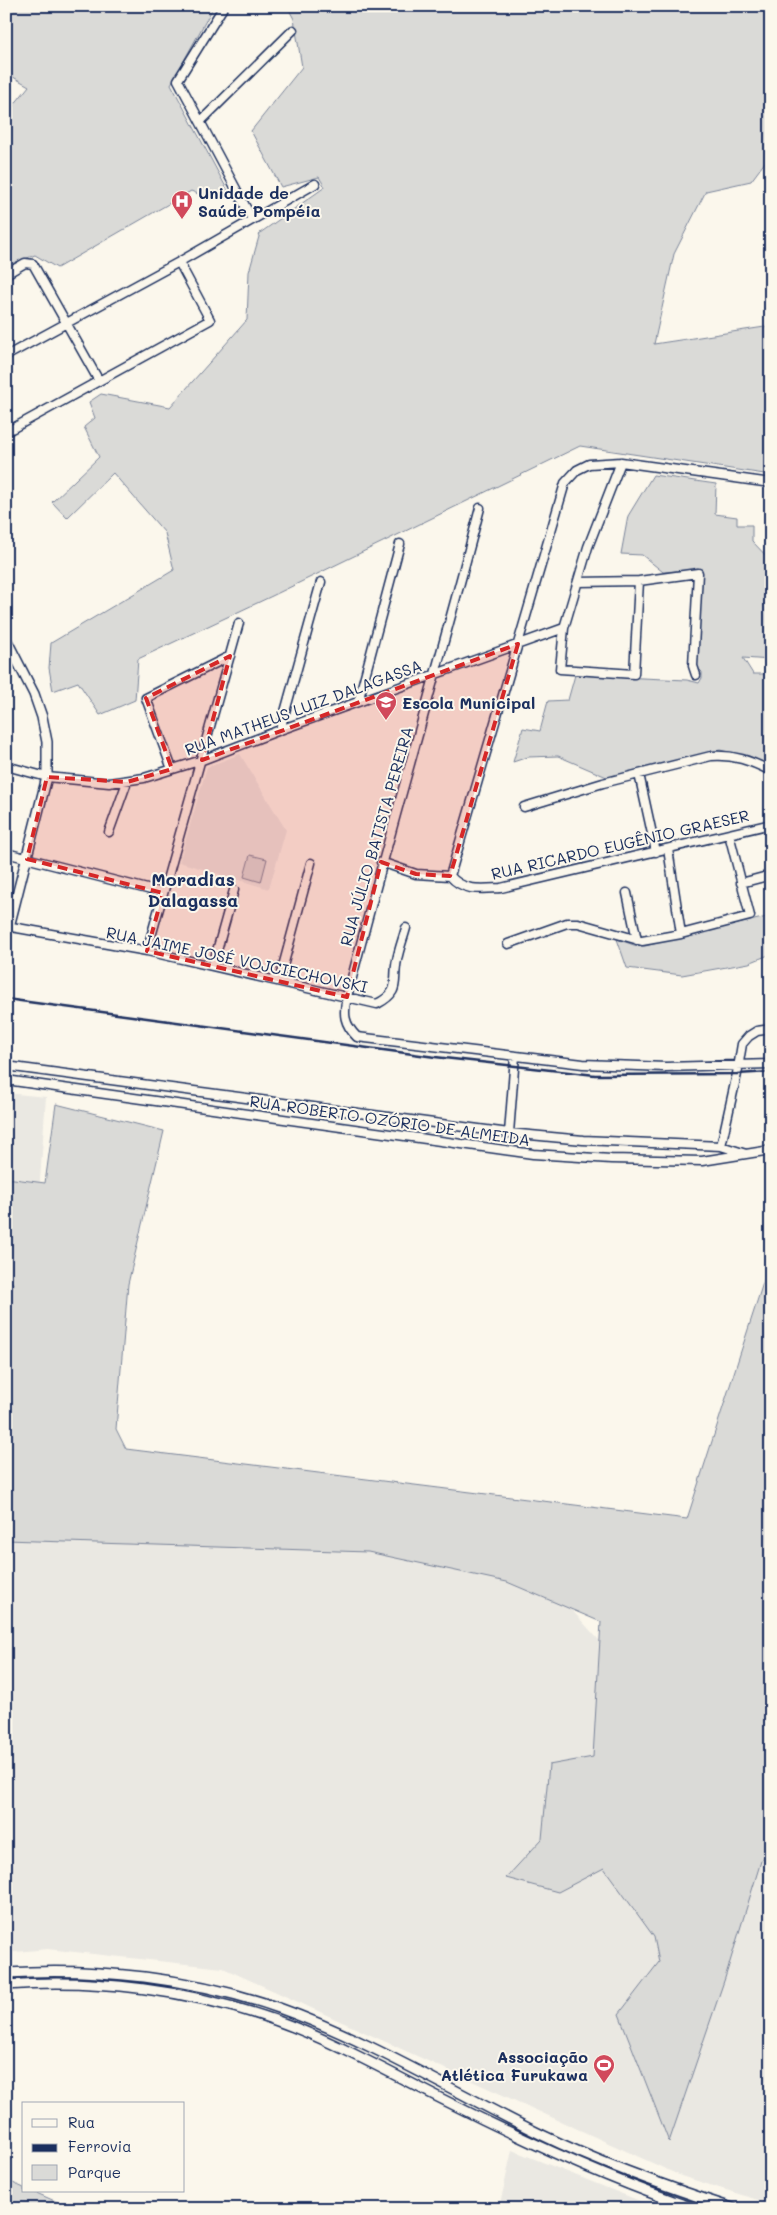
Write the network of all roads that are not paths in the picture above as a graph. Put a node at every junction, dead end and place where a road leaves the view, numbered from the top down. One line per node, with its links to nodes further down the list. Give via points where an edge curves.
1 (224, 6): 3 (street, via 178,80)
2 (293, 30): 3 (street)
3 (201, 121): 5 (street)
4 (315, 184): 5 (street)
5 (252, 220): 6 (street)
6 (178, 262): 8 (street); 10 (street, via 210,320)
7 (6, 274): 8 (street, via 25,263 33,264)
8 (67, 324): 9 (street); 10 (street)
9 (6, 356)
10 (99, 381): 11 (street)
11 (6, 432)
12 (620, 462): 13 (street); 18 (street); 22 (street, via 590,464 577,470 565,483)
13 (771, 483)
14 (480, 508): 24 (street, RUA JÚLIO BATISTA PEREIRA)
15 (400, 544): 26 (street)
16 (640, 581): 18 (street); 20 (street, via 634,674 560,669); 25 (street, via 698,572 693,666)
17 (321, 582): 27 (street)
18 (578, 582): 20 (street)
19 (239, 623): 23 (street)
20 (564, 628): 22 (street, RUA MATHEUS LUIZ DALAGASSA)
21 (6, 638): 33 (street, via 42,717 47,742)
22 (518, 644): 24 (street, RUA MATHEUS LUIZ DALAGASSA); 46 (street)
23 (230, 656): 28 (street); 30 (street, via 146,698)
24 (436, 673): 26 (street, RUA MATHEUS LUIZ DALAGASSA); 43 (street, RUA JÚLIO BATISTA PEREIRA)
25 (696, 675)
26 (358, 702): 27 (street, RUA MATHEUS LUIZ DALAGASSA)
27 (280, 730): 28 (street, RUA MATHEUS LUIZ DALAGASSA)
28 (202, 760): 30 (street, RUA MATHEUS LUIZ DALAGASSA); 49 (street)
29 (6, 766): 33 (street, RUA MATHEUS LUIZ DALAGASSA)
30 (172, 769): 34 (street, RUA MATHEUS LUIZ DALAGASSA)
31 (771, 771): 32 (street, via 725,754)
32 (639, 774): 35 (street); 40 (street)
33 (47, 777): 34 (street, RUA MATHEUS LUIZ DALAGASSA); 42 (street)
34 (127, 782): 37 (street)
35 (524, 807)
36 (771, 824): 38 (street, RUA RICARDO EUGÊNIO GRAESER)
37 (109, 832)
38 (729, 834): 39 (street, RUA RICARDO EUGÊNIO GRAESER); 47 (street)
39 (668, 849): 40 (street, RUA RICARDO EUGÊNIO GRAESER); 53 (street)
40 (656, 852): 46 (street, RUA RICARDO EUGÊNIO GRAESER, via 501,888 475,890 458,885)
41 (6, 853): 42 (street)
42 (27, 859): 49 (street); 51 (street)
43 (381, 862): 46 (street, via 416,874); 59 (street, RUA JÚLIO BATISTA PEREIRA)
44 (311, 863): 58 (street)
45 (771, 875): 47 (street)
46 (450, 876)
47 (741, 882): 53 (street, via 750,916)
48 (234, 890): 57 (street)
49 (163, 893): 56 (street)
50 (627, 893): 54 (street)
51 (8, 926): 56 (street, RUA JAIME JOSÉ VOJCIECHOVSKI)
52 (406, 928): 59 (street, RUA JAIME JOSÉ VOJCIECHOVSKI, via 397,961 396,985 388,998 377,1004)
53 (681, 934): 54 (street, via 642,942)
54 (637, 940): 55 (street, via 578,923 567,923)
55 (508, 944)
56 (147, 951): 57 (street, RUA JAIME JOSÉ VOJCIECHOVSKI)
57 (213, 965): 58 (street, RUA JAIME JOSÉ VOJCIECHOVSKI)
58 (279, 981): 59 (street, RUA JAIME JOSÉ VOJCIECHOVSKI)
59 (346, 996): 61 (street, RUA JÚLIO BATISTA PEREIRA, via 343,1012 347,1027 357,1037)
60 (771, 1029): 64 (street, via 757,1031 742,1044)
61 (516, 1056): 64 (street, RUA JÚLIO BATISTA PEREIRA, via 583,1064); 70 (street)
62 (771, 1064): 64 (street, RUA JÚLIO BATISTA PEREIRA)
63 (6, 1066): 66 (street)
64 (739, 1066): 71 (street)
65 (6, 1080): 68 (street, RUA ROBERTO OZÓRIO DE ALMEIDA)
66 (155, 1087): 67 (street); 68 (street)
67 (197, 1093): 69 (street); 70 (street)
68 (153, 1100): 69 (street, RUA ROBERTO OZÓRIO DE ALMEIDA)
69 (194, 1106): 73 (street, RUA ROBERTO OZÓRIO DE ALMEIDA, via 533,1154 681,1162)
70 (510, 1133): 71 (street)
71 (720, 1146): 73 (street)
72 (771, 1150): 73 (street, RUA ROBERTO OZÓRIO DE ALMEIDA)
73 (748, 1155)
74 (6, 1973): 77 (street, via 71,1972 138,1977 256,2000 337,2032 576,2150 651,2181)
75 (6, 1985): 76 (street, via 75,1984 153,1991 259,2014 341,2048 557,2156)
76 (696, 2209)
77 (735, 2209)

